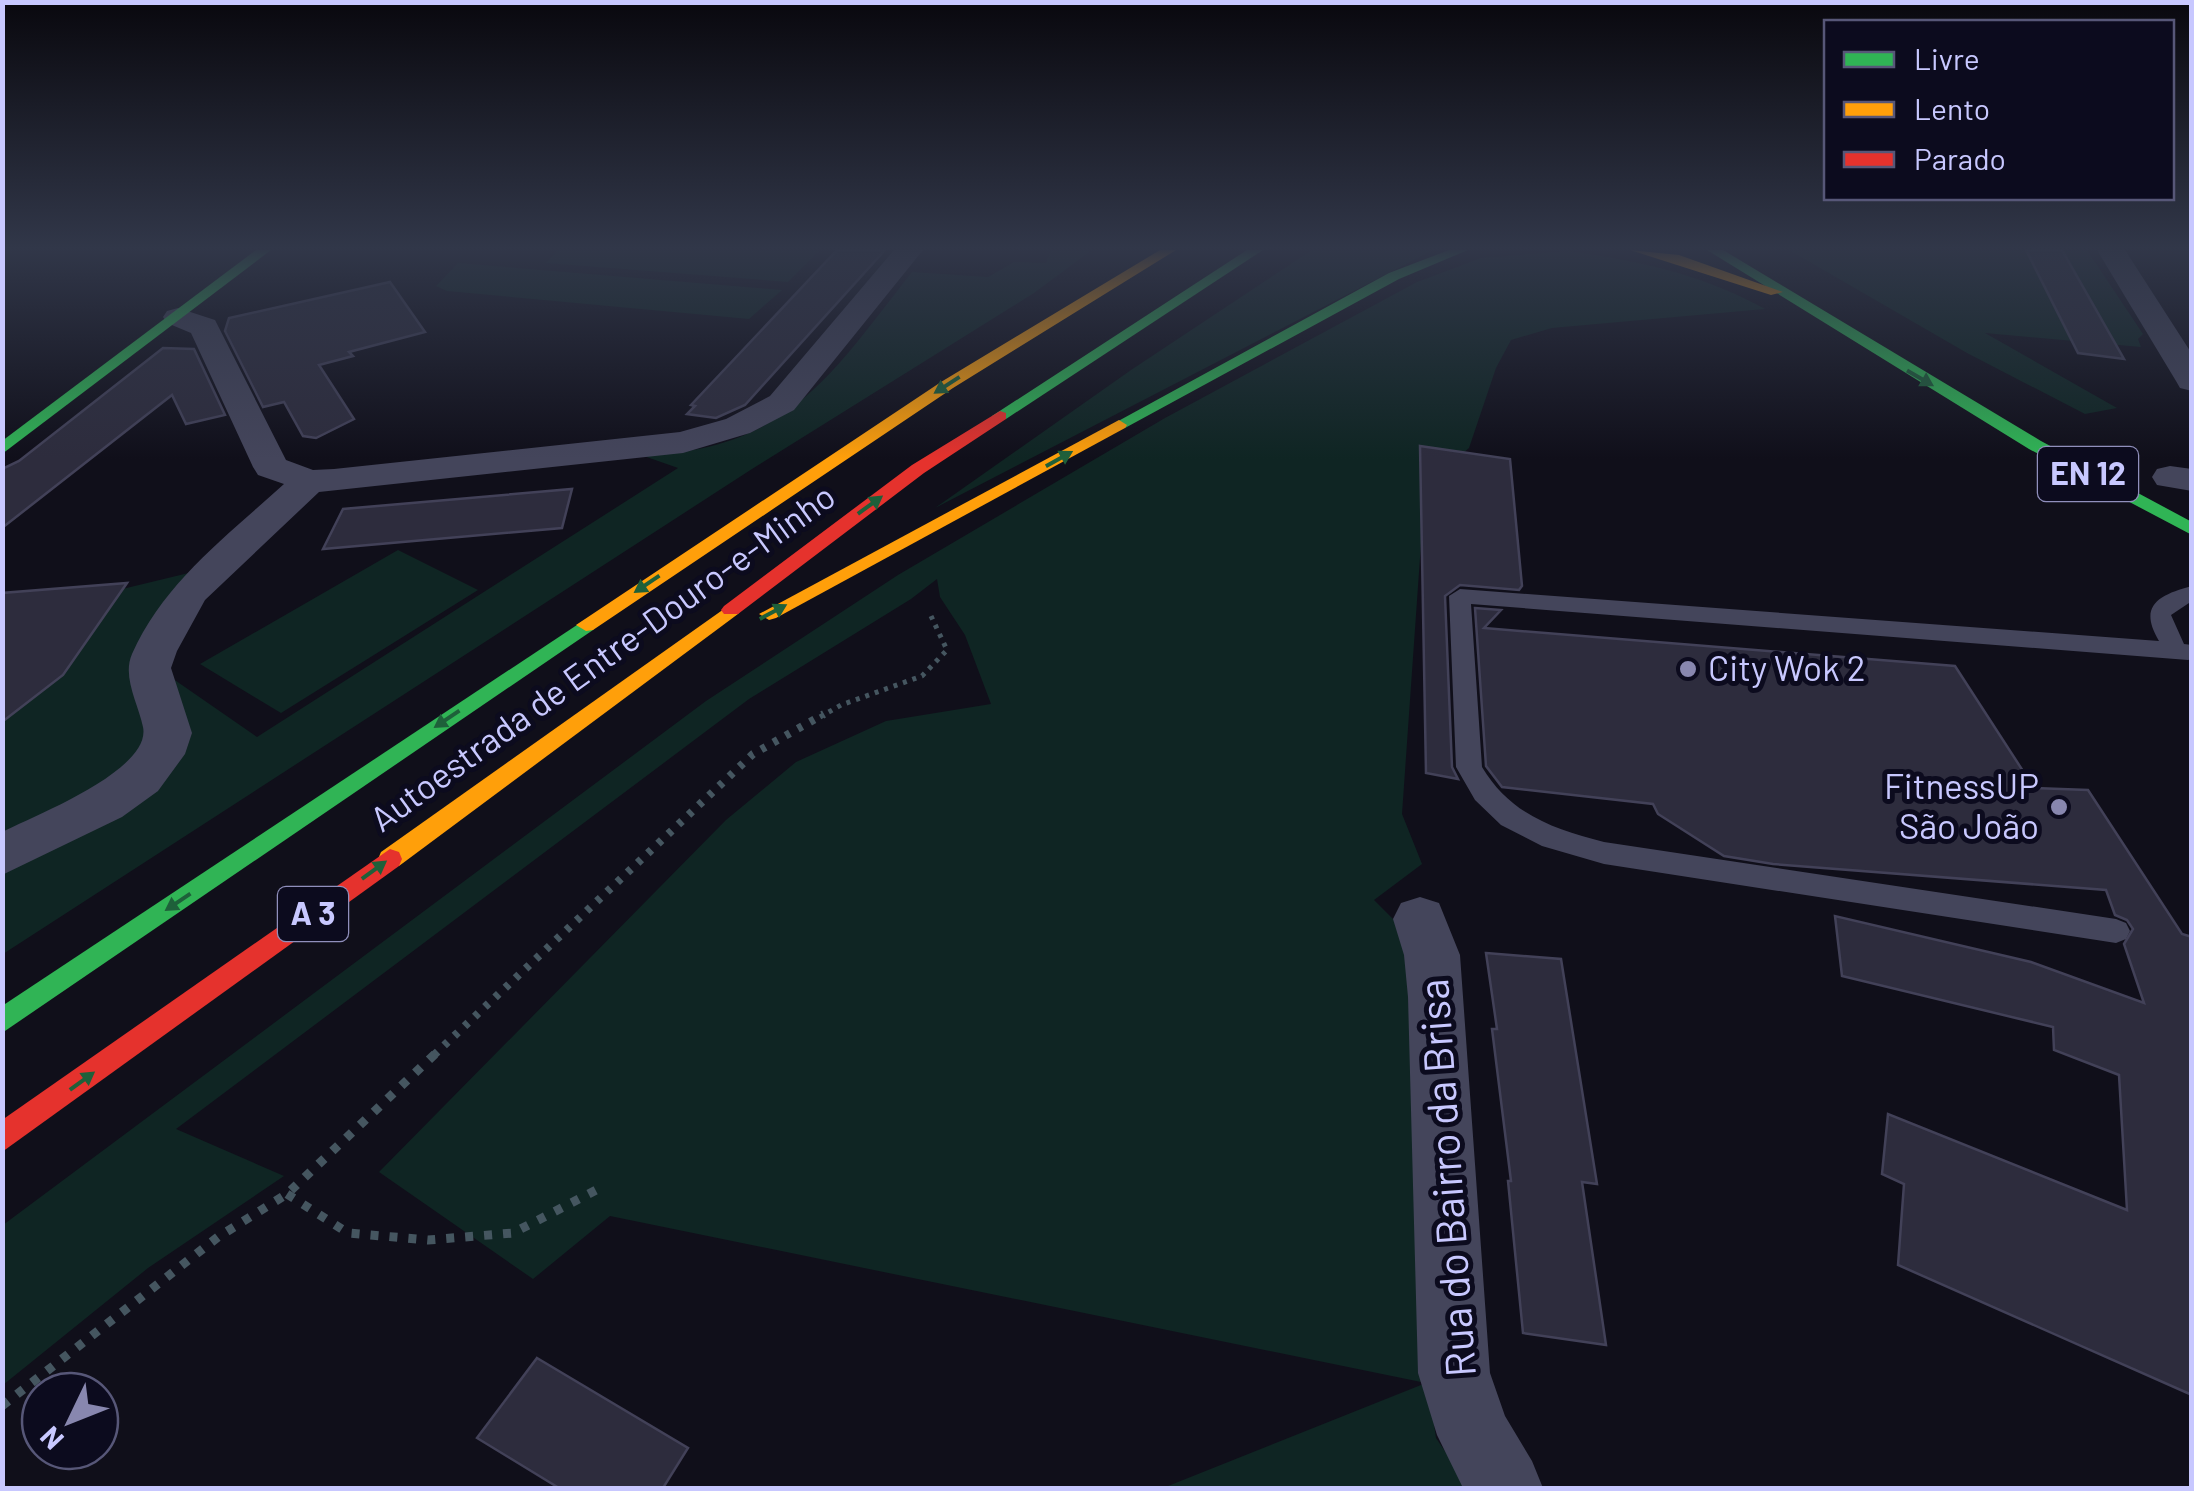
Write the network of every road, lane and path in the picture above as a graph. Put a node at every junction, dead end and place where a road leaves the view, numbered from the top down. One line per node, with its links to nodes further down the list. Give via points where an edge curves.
1 (175, 320): 12 (main road)
2 (185, 320): 13 (street, via 204,327 271,467)
3 (852, 320): 13 (street, via 782,403 738,426 683,442)
4 (1043, 320): 10 (main road)
5 (1050, 320): 10 (main road, Autoestrada de Entre-Douro-e-Minho / A 3)
6 (1149, 320): 18 (main road, Autoestrada de Entre-Douro-e-Minho / A 3, one-way to 6, via 918,470)
7 (1314, 320): 18 (main road, one-way to 7)
8 (1822, 320): 14 (main road, EN 12, one-way to 14)
9 (2157, 320): 11 (street)
10 (1029, 332): 22 (main road, Autoestrada de Entre-Douro-e-Minho / A 3, one-way to 22)
11 (2186, 365)
12 (2, 449)
13 (309, 481): 19 (street, via 188,593 161,641 150,668 168,734 161,754 104,804)
14 (2191, 530)
15 (2192, 593): 17 (lane, via 2158,613 2158,622)
16 (930, 616): 25 (path, via 947,650 922,676 841,705 753,754)
17 (2184, 651): 21 (lane, via 1460,596 1470,767 1484,793 1510,818 1552,839 1604,852)
18 (624, 690): 23 (main road, Autoestrada de Entre-Douro-e-Minho / A 3, one-way to 18)
19 (2, 854)
20 (1420, 919): 27 (street, Rua do Bairro da Brisa, via 1437,997 1454,1373 1474,1435)
21 (2116, 931)
22 (2, 1021)
23 (2, 1138)
24 (604, 1186): 25 (path, via 513,1233 428,1240 348,1233)
25 (287, 1194): 26 (path, via 218,1237)
26 (2, 1406)
27 (1505, 1488)

